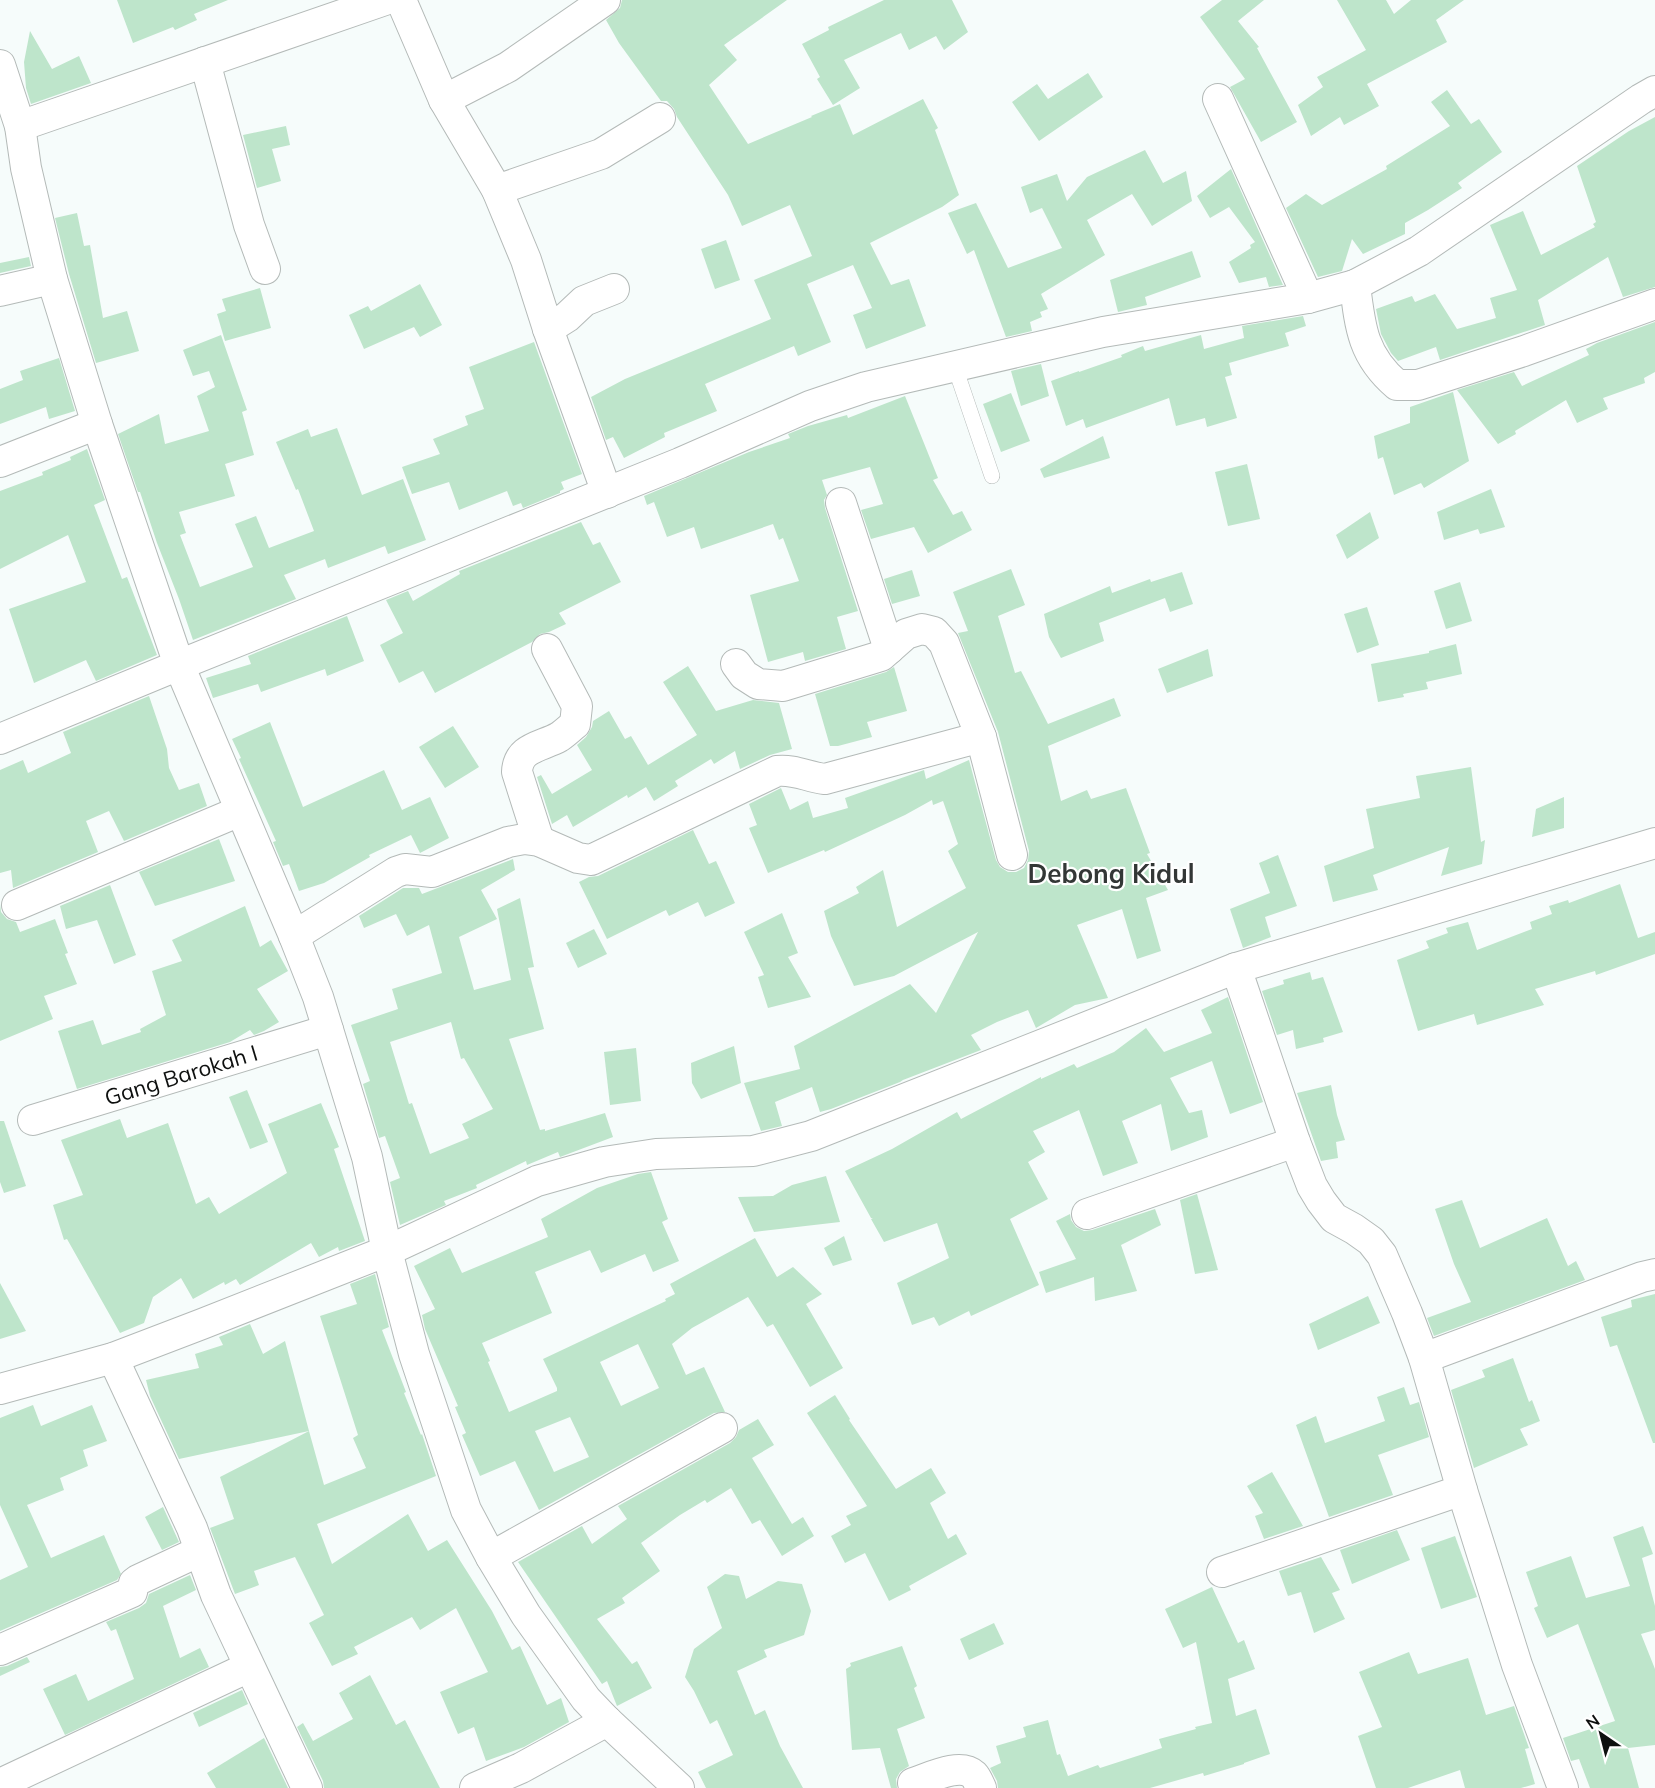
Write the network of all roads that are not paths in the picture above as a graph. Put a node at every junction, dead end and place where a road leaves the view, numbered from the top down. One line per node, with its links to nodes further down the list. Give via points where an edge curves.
1 (385, 0): 4 (street)
2 (401, 0): 8 (street)
3 (605, 0): 8 (street, via 508,67)
4 (205, 62): 10 (street); 12 (street, via 249,225)
5 (0, 65): 10 (street)
6 (1655, 91): 14 (street, via 1419,251)
7 (1218, 99): 17 (street)
8 (444, 100): 11 (street)
9 (660, 118): 11 (street, via 601,154)
10 (20, 126): 13 (street)
11 (497, 190): 19 (street, via 526,260)
12 (265, 269)
13 (52, 279): 16 (street); 21 (street)
14 (1355, 285): 17 (street); 18 (street, via 1360,328 1374,360 1397,385 1418,385)
15 (614, 289): 19 (street, via 584,301)
16 (0, 291)
17 (1308, 298): 20 (street, via 1103,332)
18 (1655, 304)
19 (548, 329): 24 (street)
20 (955, 367): 23 (lane); 24 (street, via 866,387 810,406)
21 (97, 424): 22 (street); 29 (street)
22 (0, 462)
23 (992, 476)
24 (607, 492): 29 (street)
25 (841, 502): 27 (street)
26 (547, 649): 33 (street, via 577,706 574,724 560,736 524,753 517,763)
27 (889, 650): 28 (street, via 868,661 783,686 758,684); 30 (street, via 906,634 922,629 934,632 944,643)
28 (736, 664)
29 (179, 665): 31 (street); 32 (street)
30 (981, 737): 33 (street, via 825,779 777,771 591,860); 35 (street)
31 (0, 739)
32 (240, 811): 36 (street); 37 (street)
33 (539, 842): 37 (street, via 508,842 432,872 396,872)
34 (1655, 843): 38 (street)
35 (1012, 855)
36 (16, 905)
37 (294, 936): 39 (street)
38 (1236, 968): 41 (street); 43 (street, via 811,1136 753,1151 656,1154 604,1162 537,1181)
39 (328, 1030): 40 (street, Gang Barokah I); 43 (street, via 367,1157)
40 (33, 1120)
41 (1295, 1142): 42 (street); 46 (street, via 1312,1186 1334,1218 1371,1241 1382,1255)
42 (1088, 1214)
43 (387, 1251): 45 (street); 51 (street, via 414,1354 466,1510)
44 (1655, 1274): 46 (street)
45 (113, 1358): 47 (street); 50 (street)
46 (1424, 1358): 49 (street)
47 (0, 1389)
48 (722, 1428): 51 (street)
49 (1462, 1490): 52 (street); 62 (street, via 1517,1665)
50 (200, 1551): 53 (street, via 134,1582 132,1592); 54 (street)
51 (491, 1557): 55 (street, via 526,1615 586,1699)
52 (1222, 1572)
53 (0, 1650)
54 (249, 1667): 57 (street); 58 (street)
55 (607, 1720): 59 (street, via 521,1768); 60 (street)
56 (913, 1783): 61 (street, via 965,1770 975,1776)
57 (0, 1784)
58 (307, 1788)
59 (475, 1788)
60 (679, 1788)
61 (981, 1788)
62 (1563, 1788)

